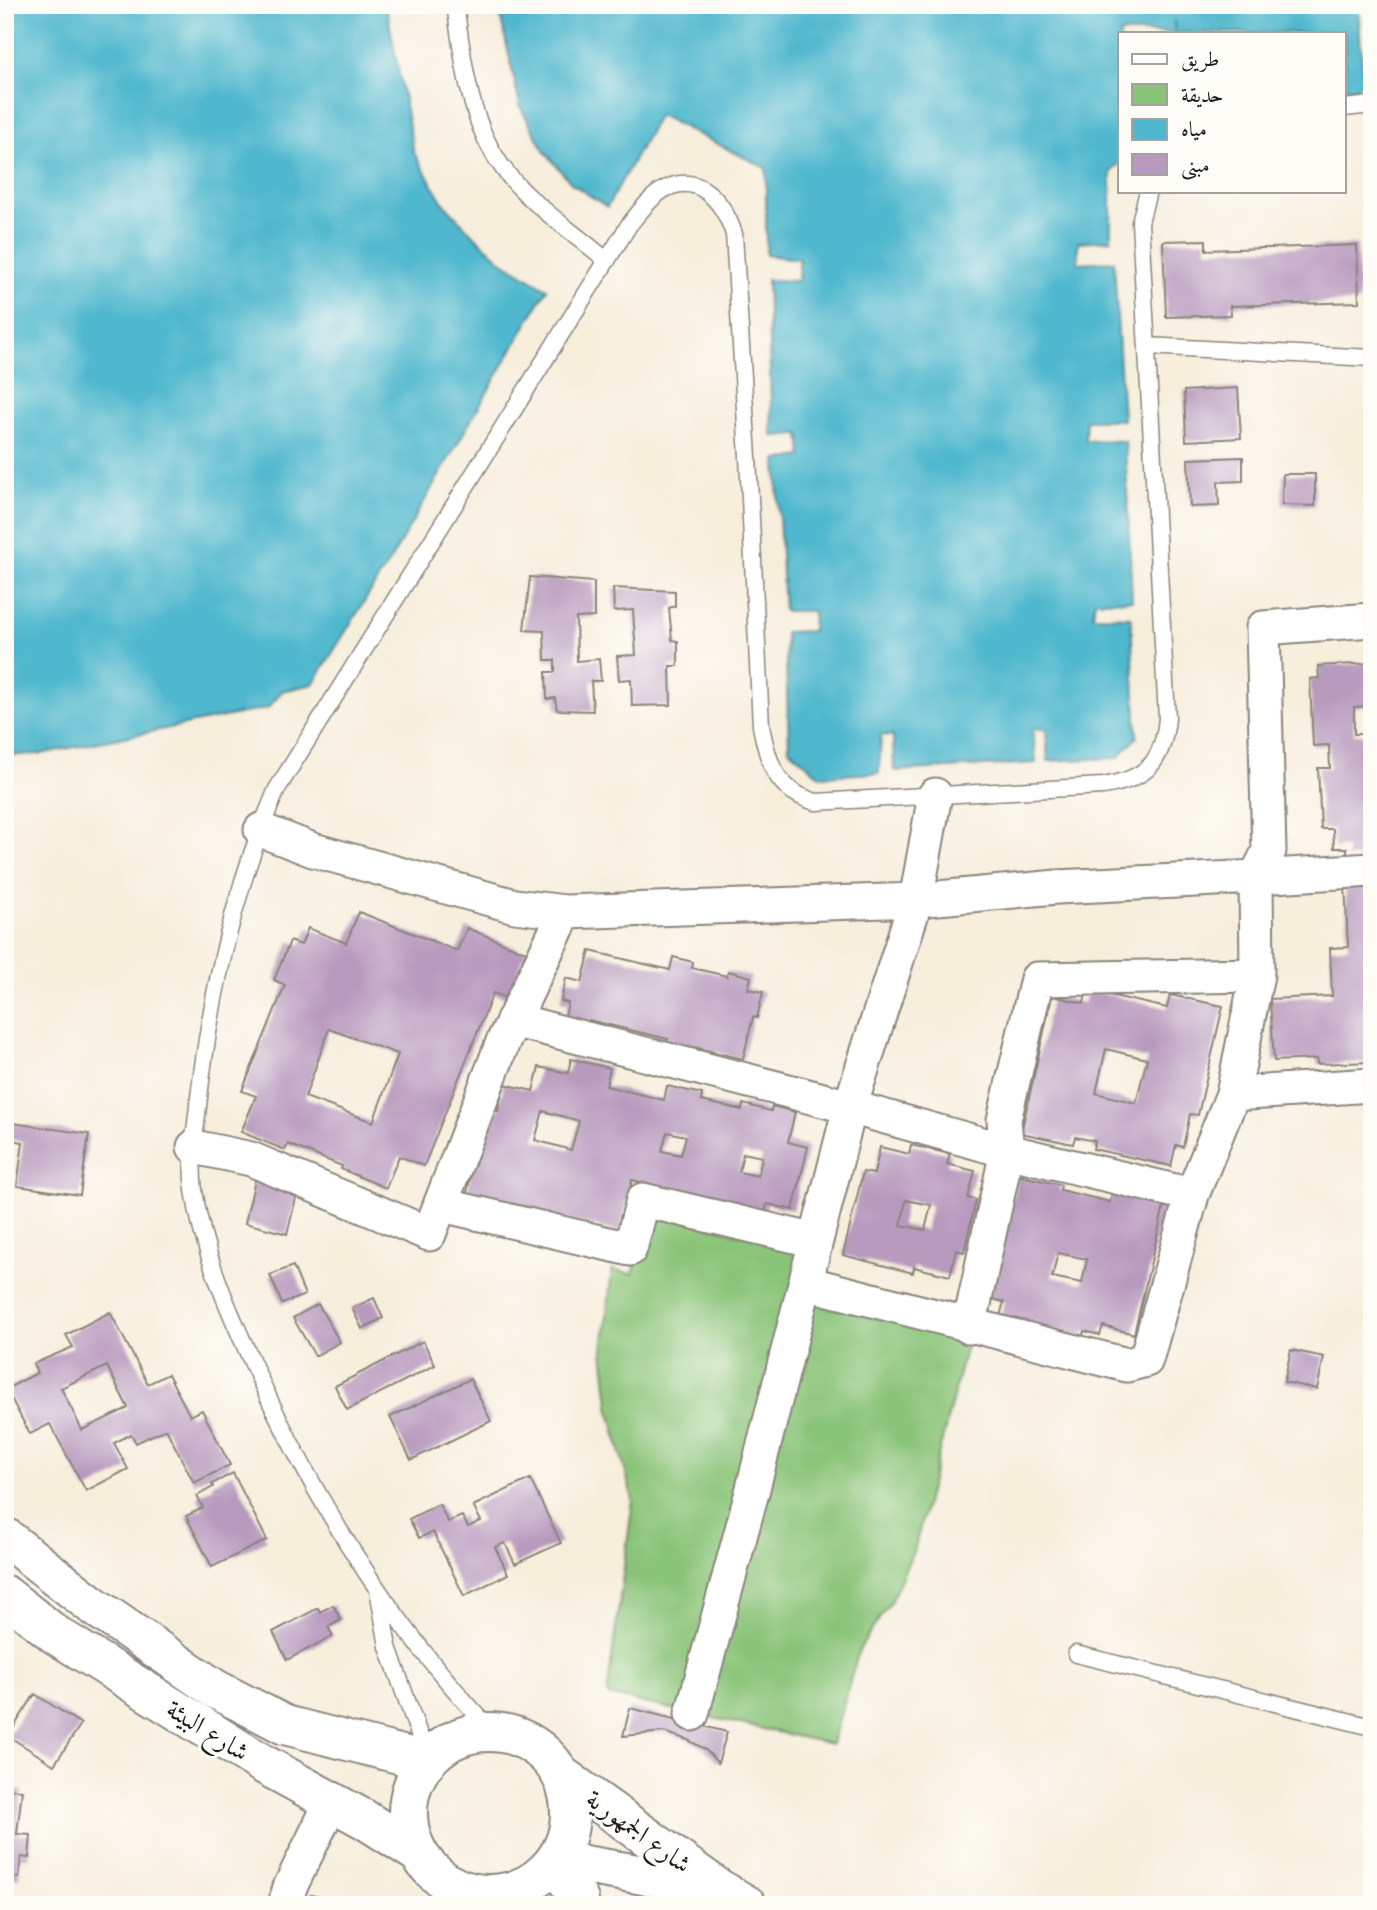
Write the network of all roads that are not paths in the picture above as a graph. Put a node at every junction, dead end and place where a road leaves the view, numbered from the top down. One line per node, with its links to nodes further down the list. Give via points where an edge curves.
1 (455, 5): 5 (lane, via 475,112 498,164 524,193)
2 (1372, 105): 3 (lane)
3 (1346, 108)
4 (1148, 192): 6 (lane, via 1140,222)
5 (607, 261): 9 (lane, via 642,209 674,185 707,191 728,215 736,250 766,753 786,788 816,802); 10 (lane, via 277,789)
6 (1147, 346): 7 (lane); 9 (lane, via 1167,718 1161,751 1151,766 1120,783)
7 (1372, 358)
8 (1372, 620): 12 (street, via 1263,628 1269,851)
9 (935, 796): 13 (street)
10 (261, 830): 14 (street, via 313,850 515,906); 20 (lane, via 231,921 202,1070)
11 (1372, 870): 12 (street)
12 (1256, 877): 13 (street); 15 (street)
13 (916, 900): 14 (street); 19 (street)
14 (565, 912): 16 (street)
15 (1257, 975): 18 (street); 21 (street, via 1037,979 1004,1120)
16 (513, 1020): 19 (street); 23 (street)
17 (1372, 1085): 18 (street)
18 (1233, 1094): 22 (street)
19 (850, 1107): 21 (street); 24 (street)
20 (194, 1147): 23 (street, via 251,1158 429,1234); 28 (lane, via 194,1188 220,1291 318,1494)
21 (1007, 1152): 22 (street); 26 (street)
22 (1192, 1195): 26 (street, via 1146,1360 1127,1365)
23 (442, 1205): 24 (street, via 629,1249 643,1200)
24 (816, 1241): 25 (street)
25 (806, 1283): 26 (street); 31 (street)
26 (969, 1327)
27 (5, 1537): 34 (main road, شارع البيئة, via 91,1604 215,1689 285,1725)
28 (377, 1589): 33 (lane, via 457,1694); 34 (lane, via 388,1647)
29 (5, 1595): 36 (main road, شارع البيئة, via 56,1635 263,1764)
30 (1076, 1654): 32 (lane)
31 (692, 1714)
32 (1372, 1727)
33 (492, 1731): 34 (main road, via 457,1738); 35 (main road, via 520,1737 544,1752)
34 (427, 1760): 37 (main road, via 414,1780 407,1805 409,1830)
35 (561, 1775): 38 (main road, via 571,1818 566,1841); 39 (main road, شارع الجمهورية)
36 (332, 1801): 37 (main road, شارع البيئة); 41 (street)
37 (419, 1854): 40 (main road, via 443,1880)
38 (555, 1860): 39 (main road, شارع الجمهورية); 40 (main road, via 540,1877 520,1888); 42 (main road)
39 (732, 1896)
40 (484, 1899)
41 (285, 1905)
42 (579, 1905)

